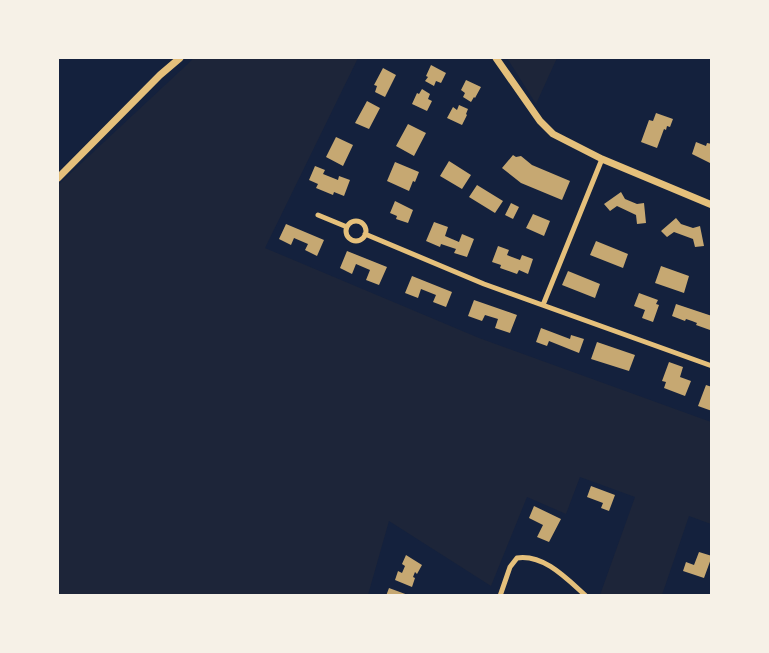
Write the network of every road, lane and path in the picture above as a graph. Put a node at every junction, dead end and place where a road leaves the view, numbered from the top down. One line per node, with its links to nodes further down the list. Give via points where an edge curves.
1 (180, 58): 4 (street)
2 (496, 58): 3 (street, via 540,121 553,134)
3 (602, 159): 5 (street); 9 (street)
4 (58, 178)
5 (712, 205)
6 (318, 215): 7 (street)
7 (347, 227): 8 (street, via 350,223 360,222 366,229); 8 (street, via 347,234 352,240 360,240)
8 (365, 234): 9 (street)
9 (543, 305): 10 (street)
10 (712, 366)
11 (500, 596): 12 (street, via 510,567 517,558 527,556 556,571)
12 (586, 596)

